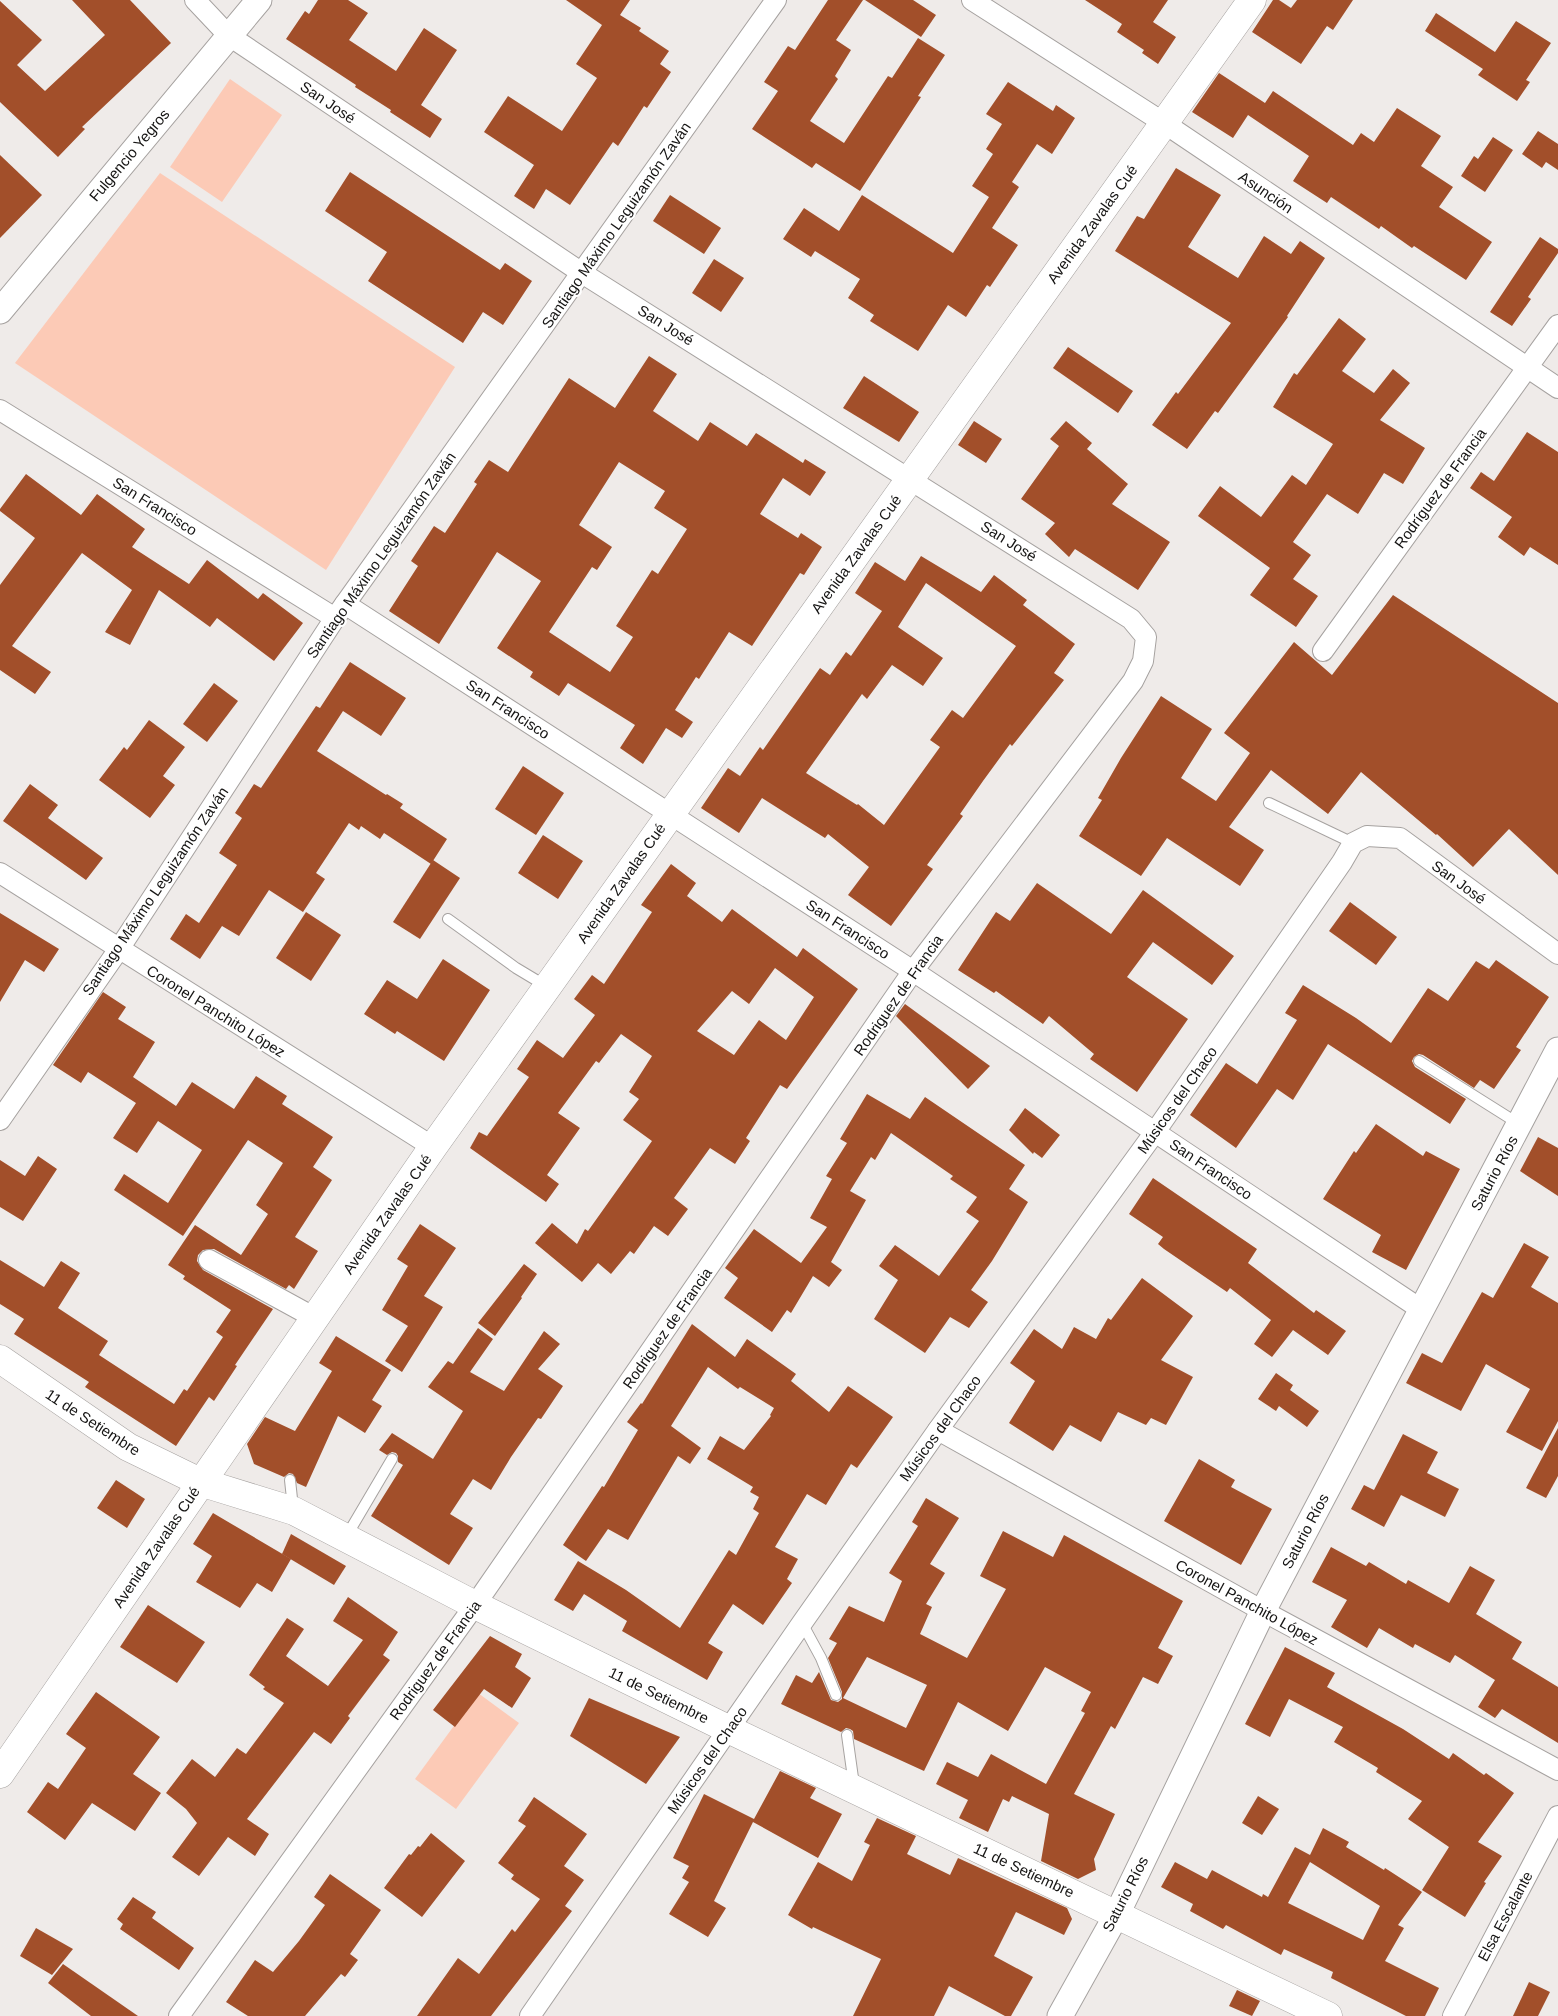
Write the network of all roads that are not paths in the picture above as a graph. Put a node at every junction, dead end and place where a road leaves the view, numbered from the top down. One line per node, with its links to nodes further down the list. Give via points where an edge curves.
1 (195, 0): 6 (street, San José)
2 (259, 0): 6 (street, Fulgencio Yegros)
3 (776, 0): 8 (street, Santiago Máximo Leguizamón Zaván)
4 (972, 0): 7 (street, Asunción)
5 (1252, 0): 7 (main road, Avenida Zavalas Cué)
6 (228, 35): 8 (street, San José); 9 (street, Fulgencio Yegros)
7 (1164, 123): 11 (street, Asunción); 14 (main road, Avenida Zavalas Cué)
8 (582, 273): 14 (street, San José); 15 (street, Santiago Máximo Leguizamón Zaván)
9 (0, 311)
10 (1558, 325): 11 (street, Rodríguez de Francia)
11 (1527, 366): 12 (street, Asunción); 17 (street, Rodríguez de Francia)
12 (1558, 388)
13 (0, 410): 15 (street, San Francisco)
14 (910, 478): 16 (street, San José, via 1131,619); 19 (main road, Avenida Zavalas Cué)
15 (340, 611): 19 (street, San Francisco); 23 (street, Santiago Máximo Leguizamón Zaván)
16 (1146, 637): 25 (street, Rodriguez de Francia, via 1143,661 1133,680)
17 (1323, 651)
18 (1269, 803): 20 (lane)
19 (671, 813): 25 (street, San Francisco); 26 (main road, Avenida Zavalas Cué)
20 (1353, 843): 24 (street, San José, via 1367,836 1400,838); 31 (street, Músicos del Chaco)
21 (0, 873): 23 (street, Coronel Panchito López)
22 (448, 919): 26 (lane)
23 (119, 949): 29 (street, Santiago Máximo Leguizamón Zaván); 32 (street, Coronel Panchito López)
24 (1558, 954)
25 (914, 971): 31 (street, San Francisco); 43 (street, Rodriguez de Francia)
26 (548, 987): 32 (main road, Avenida Zavalas Cué)
27 (1558, 1050): 30 (street, Saturio Ríos)
28 (1419, 1061): 30 (lane)
29 (0, 1120)
30 (1519, 1124): 34 (street, Saturio Ríos)
31 (1155, 1132): 34 (street, San Francisco); 37 (street, Músicos del Chaco)
32 (433, 1147): 35 (main road, Avenida Zavalas Cué)
33 (209, 1260): 35 (street)
34 (1422, 1310): 44 (street, Saturio Ríos)
35 (315, 1318): 40 (main road, Avenida Zavalas Cué, via 250,1423)
36 (0, 1359): 40 (main road, 11 de Setiembre, via 128,1447)
37 (938, 1430): 44 (street, Coronel Panchito López); 45 (street, Músicos del Chaco)
38 (392, 1459): 42 (lane)
39 (290, 1480): 41 (lane)
40 (200, 1482): 41 (main road, 11 de Setiembre); 50 (main road, Avenida Zavalas Cué)
41 (294, 1511): 42 (main road, 11 de Setiembre)
42 (346, 1538): 43 (main road, 11 de Setiembre)
43 (475, 1605): 47 (main road, 11 de Setiembre); 54 (street, Rodriguez de Francia)
44 (1263, 1611): 49 (street, Coronel Panchito López); 53 (street, Saturio Ríos)
45 (802, 1623): 46 (lane); 47 (street, Músicos del Chaco)
46 (836, 1695)
47 (728, 1729): 51 (main road, 11 de Setiembre); 55 (street, Músicos del Chaco)
48 (847, 1735): 51 (lane)
49 (1558, 1770)
50 (0, 1774)
51 (855, 1789): 53 (main road, 11 de Setiembre)
52 (1558, 1816): 58 (street, Elsa Escalante)
53 (1116, 1914): 56 (street, Saturio Ríos); 57 (main road, 11 de Setiembre)
54 (179, 2016)
55 (530, 2016)
56 (1060, 2016)
57 (1328, 2016)
58 (1452, 2016)

